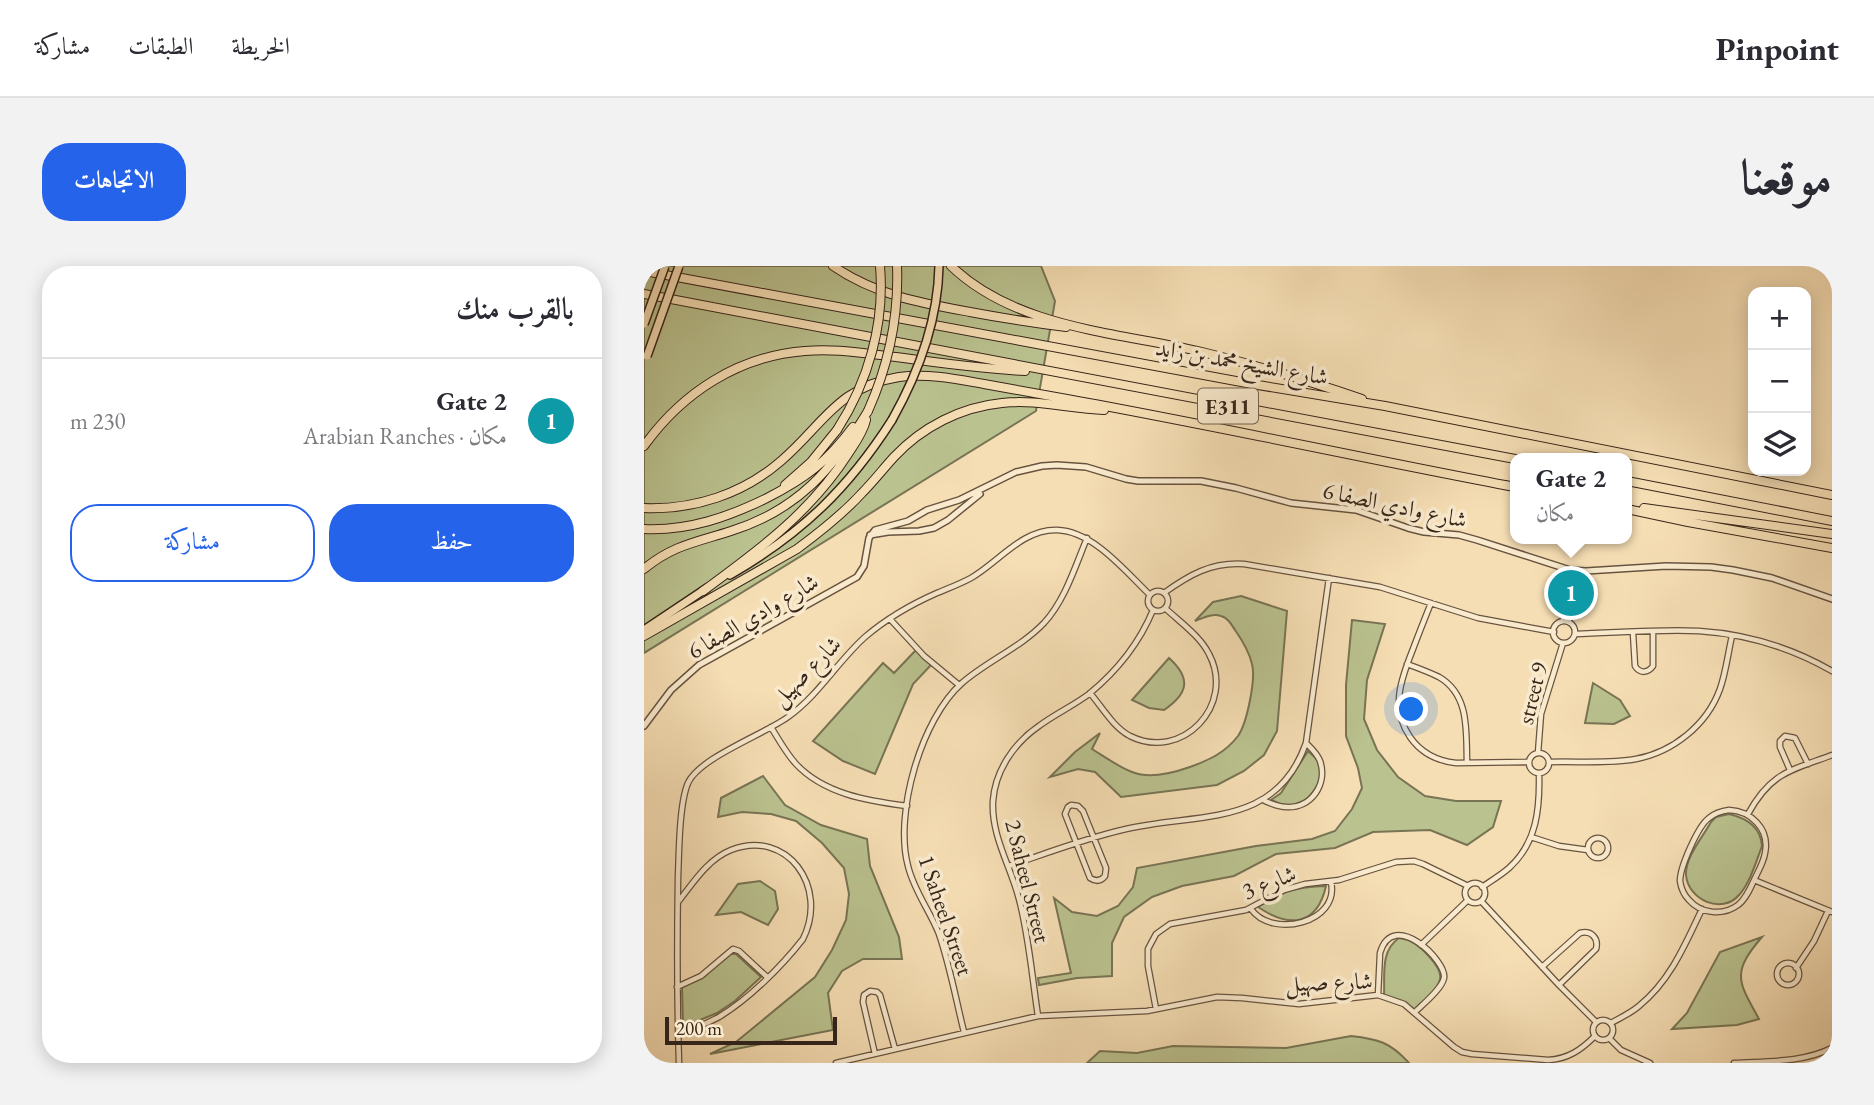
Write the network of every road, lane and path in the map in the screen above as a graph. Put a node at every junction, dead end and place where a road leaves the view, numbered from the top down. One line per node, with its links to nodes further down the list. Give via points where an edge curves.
1 (665, 266): 10 (main road, bridge)
2 (679, 266): 12 (main road, bridge)
3 (833, 266): 11 (highway, via 904,300)
4 (880, 266): 25 (highway, bridge, via 874,345 855,398 820,452)
5 (897, 266): 16 (highway, bridge, via 892,341 868,411 857,421)
6 (939, 266): 45 (main road, bridge, via 930,331 910,385 860,467 814,516 776,546)
7 (951, 266): 11 (highway, via 1004,303)
8 (644, 271): 14 (highway, شارع الشيخ محمد بن زايد / E311)
9 (644, 294): 13 (highway, شارع الشيخ محمد بن زايد / E311)
10 (644, 324)
11 (1090, 330): 14 (highway, via 1230,359)
12 (644, 366)
13 (1049, 372): 17 (highway, via 971,368 846,351 787,353 749,363 714,380 668,416); 20 (highway, شارع الشيخ محمد بن زايد / E311)
14 (1385, 406): 18 (highway, شارع الشيخ محمد بن زايد / E311)
15 (1128, 410): 23 (highway); 27 (highway, via 948,377 890,379 841,401 780,462 747,485 691,505); 61 (highway, via 1004,403 973,408 944,420 905,446 815,537)
16 (851, 439): 25 (highway, via 810,473); 39 (highway, via 816,481 782,507 745,526 681,545); 45 (highway, via 830,479 801,513 768,544)
17 (644, 446)
18 (1621, 453)
19 (1632, 455): 24 (highway, شارع الشيخ محمد بن زايد / E311)
20 (1510, 458)
21 (1632, 482): 32 (highway)
22 (992, 484): 26 (street, شارع وادي الصفا 6); 30 (street, شارع وادي الصفا 6); 40 (street, شارع وادي الصفا 6, via 1029,468 1057,465 1087,467 1138,481 1201,481 1291,503 1356,510 1424,532 1459,535)
23 (1510, 486)
24 (1832, 495)
25 (768, 497): 33 (highway, via 712,521)
26 (941, 506): 30 (street); 31 (street, شارع وادي الصفا 6)
27 (644, 508)
28 (1632, 509): 35 (highway)
29 (1632, 509): 38 (highway)
30 (948, 520): 34 (street, شارع وادي الصفا 6, via 927,530)
31 (908, 521): 34 (street); 36 (street, شارع وادي الصفا 6, via 878,528)
32 (1832, 521)
33 (644, 529)
34 (911, 531): 36 (street, شارع وادي الصفا 6)
35 (1832, 534)
36 (870, 535): 68 (street, شارع وادي الصفا 6, via 857,577 699,665 671,690)
37 (1087, 538): 47 (street, شارع صهيل); 53 (street, شارع صهيل, via 1056,530 1034,534 982,572); 66 (street, 1 Saheel Street, via 1059,602 1044,623)
38 (1832, 548)
39 (644, 569)
40 (1570, 570): 41 (street, شارع وادي الصفا 6); 43 (street)
41 (1577, 571): 44 (street); 48 (street, شارع وادي الصفا 6, via 1711,567 1772,578)
42 (1329, 578): 46 (street, via 1223,564 1201,570); 49 (street); 70 (street)
43 (1567, 579): 44 (street); 50 (street)
44 (1576, 581): 50 (street)
45 (703, 591): 56 (main road)
46 (1164, 593): 47 (street); 51 (street)
47 (1150, 595): 52 (street)
48 (1832, 599)
49 (1431, 603): 57 (street, via 1491,621); 64 (street)
50 (1568, 607): 54 (street); 55 (street)
51 (1165, 608): 52 (street); 67 (street, via 1201,642 1213,662 1217,687 1202,722 1170,741 1144,741 1121,729)
52 (1153, 610): 67 (street, 2 Saheel Street, via 1136,644)
53 (890, 619): 66 (street); 69 (street, شارع صهيل, via 865,637 801,706)
54 (1562, 622): 55 (street); 57 (street)
55 (1570, 623): 60 (street)
56 (644, 630)
57 (1554, 632): 63 (street)
58 (1653, 632): 59 (street); 59 (street, via 1653,666 1644,672 1635,666); 62 (street)
59 (1633, 633): 60 (street)
60 (1575, 634): 63 (street)
61 (644, 636)
62 (1732, 636): 65 (street, via 1788,650); 74 (street, via 1716,699 1685,737 1634,760)
63 (1563, 643): 71 (street, street 9, via 1541,714)
64 (1407, 664): 75 (street, via 1446,682 1459,698 1466,717); 75 (street, via 1398,695 1408,734 1420,749 1437,759)
65 (1832, 671)
66 (959, 685): 80 (street, 1 Saheel Street, via 925,739)
67 (1090, 693): 86 (street, 2 Saheel Street, via 1032,730 1004,763 994,812 997,836)
68 (644, 726)
69 (771, 727): 80 (street, via 799,766 820,781 865,800); 93 (street, شارع صهيل, via 705,763 688,782 681,819)
70 (1306, 743): 79 (street, via 1290,776); 79 (street, via 1321,764 1319,789 1300,806 1288,808)
71 (1538, 753): 73 (street); 74 (street)
72 (1832, 755): 76 (street)
73 (1529, 762): 75 (street); 78 (street)
74 (1549, 762): 78 (street)
75 (1468, 763)
76 (1808, 764): 77 (street); 77 (street, via 1795,738 1785,736 1780,747)
77 (1790, 770): 81 (street, via 1760,793)
78 (1539, 773): 83 (street, via 1538,811)
79 (1264, 801): 82 (street, via 1237,811)
80 (907, 806): 109 (street, 1 Saheel Street, via 904,840 908,868 943,946)
81 (1748, 814): 87 (street, via 1761,828 1766,843); 95 (street, via 1721,811 1707,818 1700,830 1681,881 1689,901)
82 (1093, 837): 84 (street); 84 (street, via 1081,808 1071,805 1065,814); 84 (street, via 1106,869 1100,880 1090,878)
83 (1531, 837): 85 (street); 90 (street, via 1514,863)
84 (1076, 844): 86 (street)
85 (1588, 850): 85 (street, via 1591,856 1601,858 1609,848 1598,838)
86 (1009, 866): 106 (street, 2 Saheel Street, via 1023,918)
87 (1754, 880): 95 (street, via 1745,898 1733,908); 96 (street)
88 (1331, 882): 89 (street, 3 شارع, via 1405,861 1423,864); 94 (street, 3 شارع, via 1284,890); 94 (street, via 1328,903 1305,922 1270,922)
89 (1468, 886): 90 (street); 91 (street)
90 (1482, 887): 92 (street)
91 (1468, 900): 92 (street); 97 (street)
92 (1481, 901): 98 (street)
93 (678, 902): 100 (street, via 713,861 732,849 768,848 789,858 809,886 811,920 803,939); 102 (street, شارع صهيل)
94 (1251, 909): 104 (street, 3 شارع, via 1178,922 1156,934 1147,957)
95 (1702, 909): 108 (street, via 1679,958 1658,988)
96 (1830, 912): 99 (street)
97 (1421, 945): 103 (street, via 1402,934 1385,942 1380,953); 105 (street, via 1444,975 1441,986)
98 (1542, 967): 101 (street); 101 (street, via 1580,933 1594,935 1596,949)
99 (1796, 968): 99 (street, via 1790,964 1780,967 1781,982 1791,985 1797,981)
100 (767, 977): 102 (street, via 733,949 701,976); 110 (street, via 717,1018)
101 (1559, 985): 107 (street)
102 (677, 987): 110 (street, شارع صهيل)
103 (1378, 995): 104 (street, شارع صهيل, via 1299,1004 1217,998); 105 (street, شارع صهيل)
104 (1156, 1009): 106 (street, شارع صهيل)
105 (1415, 1012): 111 (street, شارع صهيل, via 1454,1047 1472,1054 1559,1060 1579,1051)
106 (1038, 1016): 109 (street, شارع صهيل)
107 (1596, 1022): 108 (street); 111 (street)
108 (1611, 1023): 112 (street)
109 (964, 1032): 114 (street, شارع صهيل)
110 (678, 1034): 116 (street, شارع صهيل)
111 (1595, 1036): 112 (street)
112 (1609, 1038): 118 (street, via 1621,1050)
113 (1832, 1048): 119 (street, via 1797,1059)
114 (895, 1049): 115 (street, شارع صهيل); 115 (street, via 880,995 870,991 863,1002)
115 (875, 1054): 117 (street, شارع صهيل)
116 (679, 1063)
117 (836, 1063)
118 (1650, 1063)
119 (1734, 1063)

